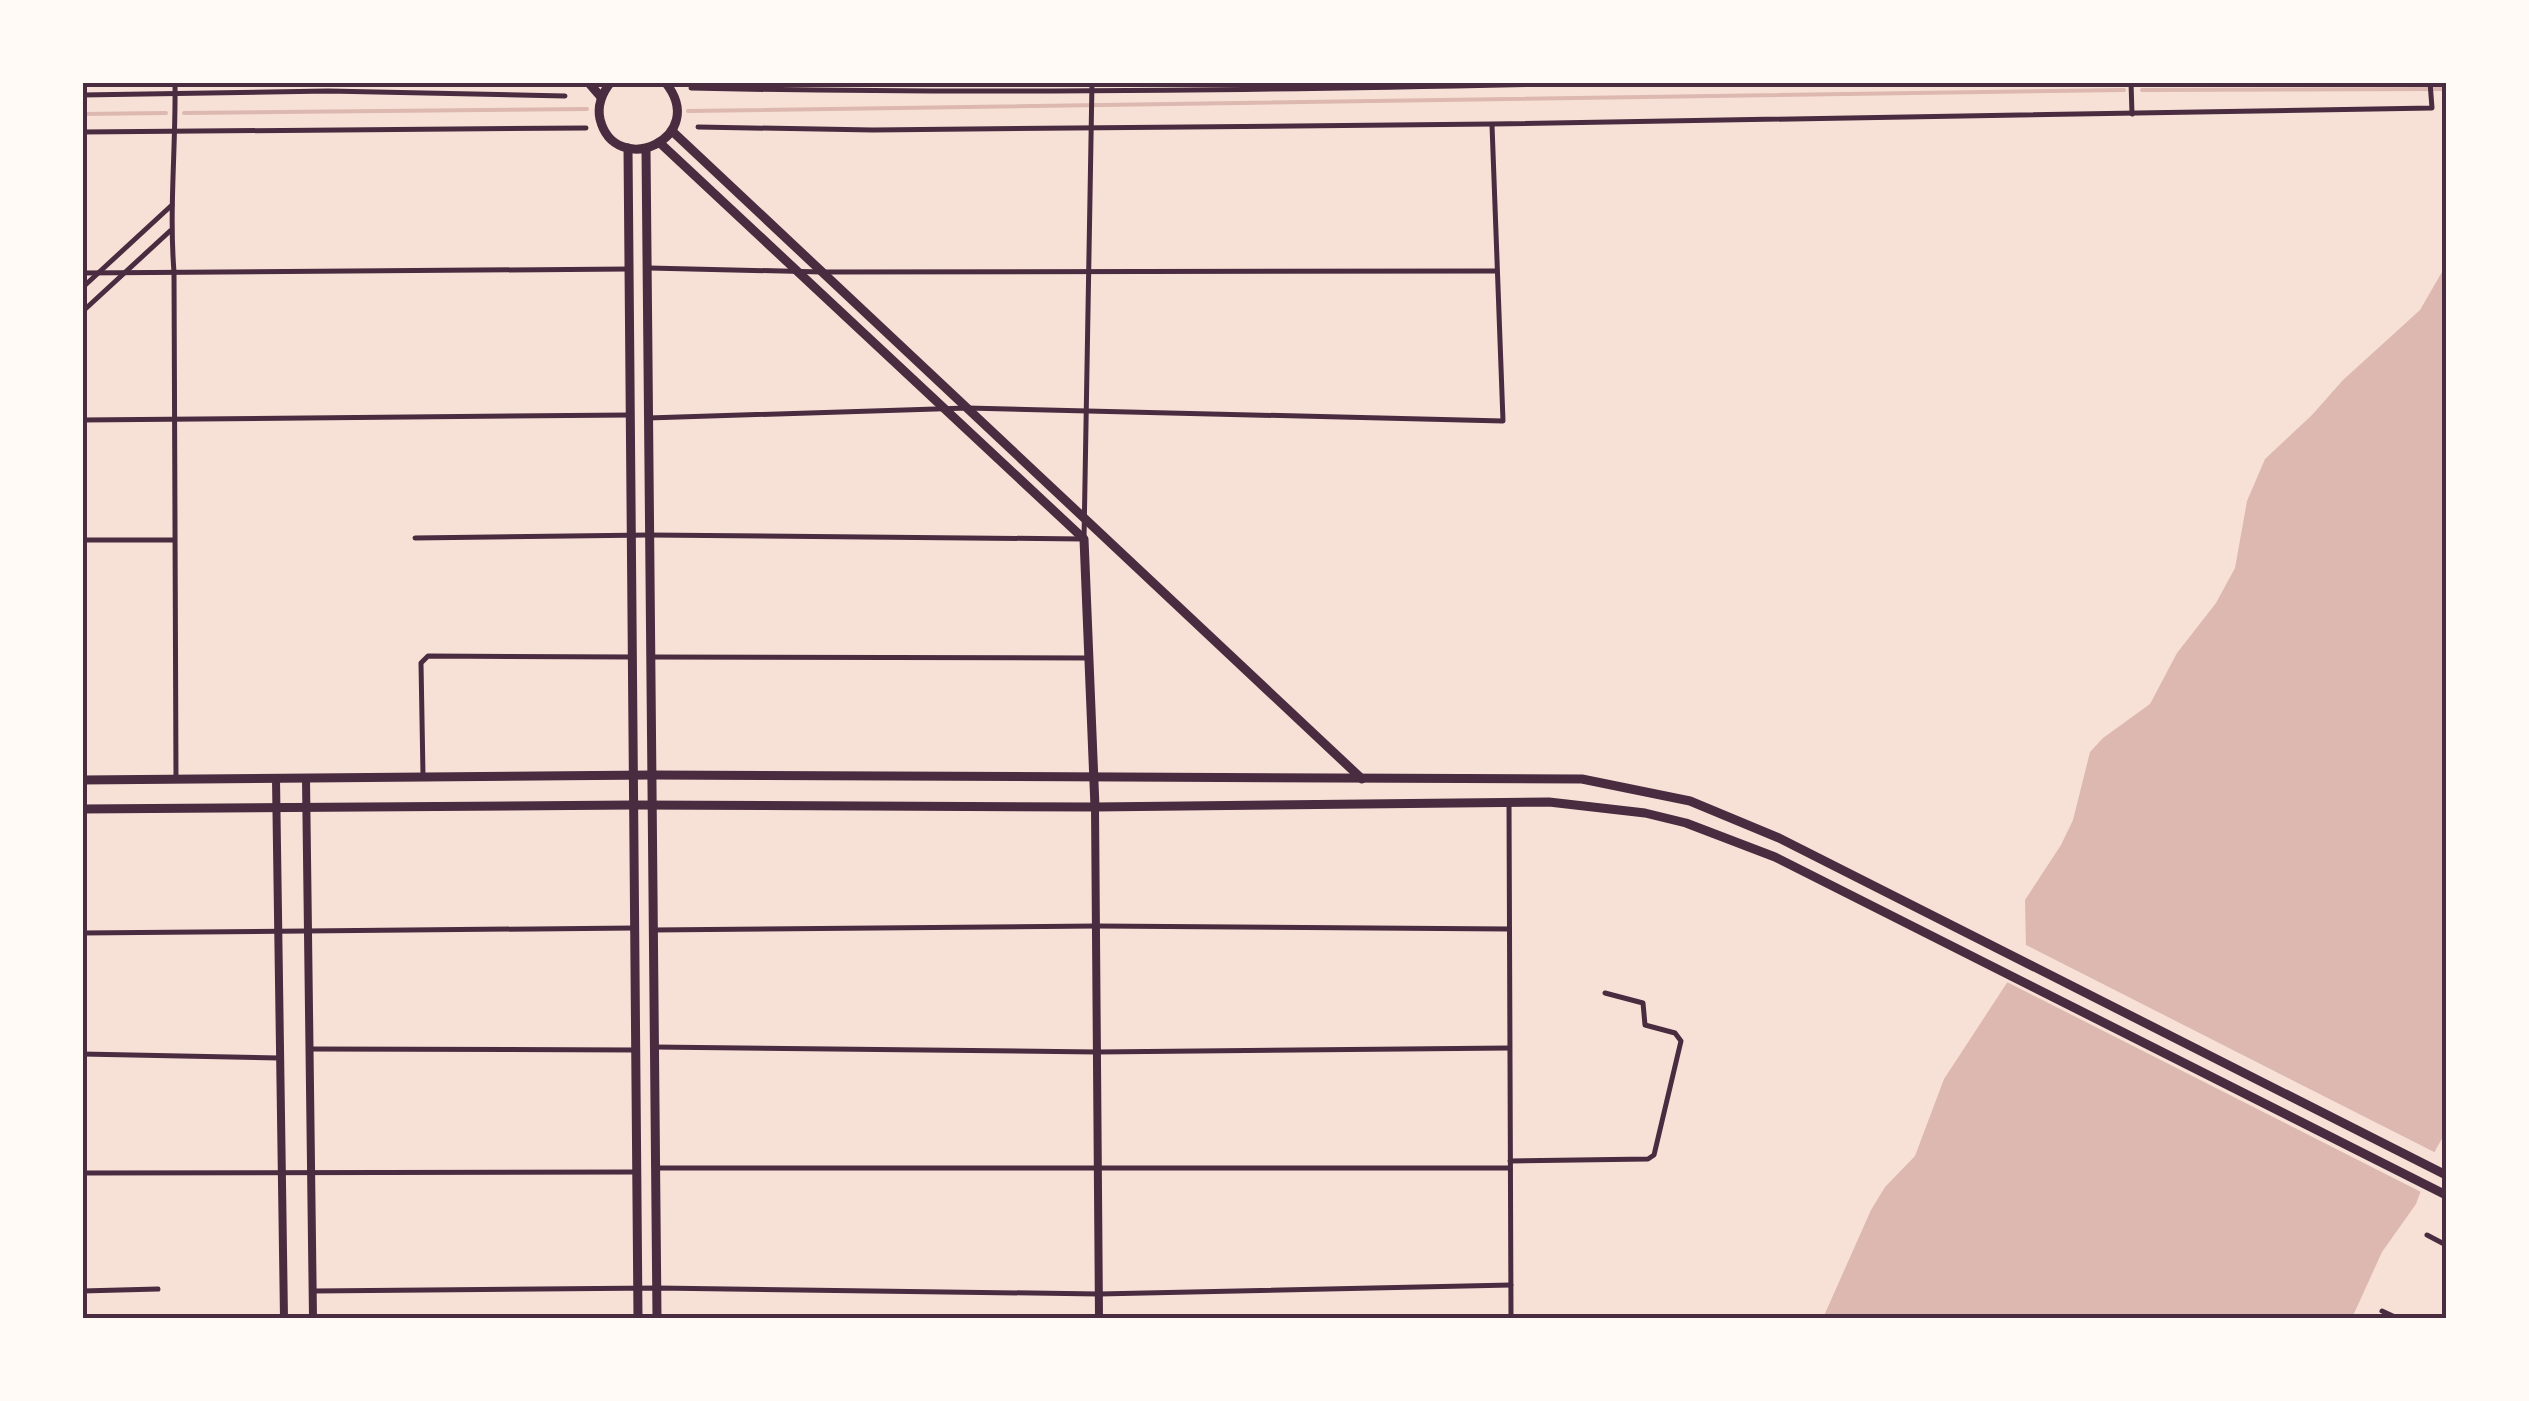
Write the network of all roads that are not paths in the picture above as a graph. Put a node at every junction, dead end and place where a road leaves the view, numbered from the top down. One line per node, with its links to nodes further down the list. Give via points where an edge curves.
1 (175, 82): 13 (street)
2 (328, 82): 12 (street)
3 (588, 82): 17 (main road)
4 (611, 82): 17 (main road)
5 (666, 82): 24 (main road, via 677,106)
6 (1092, 82): 14 (street)
7 (1638, 82): 10 (street)
8 (2132, 82): 18 (street)
9 (2430, 82): 18 (street, via 2432,108)
10 (1591, 83): 14 (street)
11 (691, 88): 14 (street)
12 (328, 91): 13 (street); 16 (street)
13 (175, 93): 15 (street); 23 (street)
14 (1092, 94): 20 (street)
15 (82, 95)
16 (566, 96)
17 (602, 97): 27 (main road, via 604,130)
18 (2132, 115): 19 (street)
19 (1492, 124): 20 (street); 34 (street)
20 (1092, 125): 21 (street); 40 (street)
21 (698, 127)
22 (586, 128): 23 (street)
23 (174, 131): 25 (street); 29 (street)
24 (672, 131): 26 (main road); 38 (main road)
25 (82, 132)
26 (660, 143): 28 (main road); 37 (main road)
27 (628, 148): 28 (main road); 32 (main road)
28 (646, 149): 31 (main road)
29 (174, 203): 30 (street); 35 (street)
30 (170, 231): 33 (street); 36 (street)
31 (647, 268): 37 (street); 48 (main road)
32 (629, 270): 36 (street); 46 (main road)
33 (127, 271): 35 (street); 36 (street); 42 (street)
34 (1496, 271): 40 (street); 45 (street, via 1504,421)
35 (100, 272): 39 (street); 41 (street)
36 (174, 272): 47 (street)
37 (798, 272): 38 (street); 43 (main road)
38 (822, 272): 40 (street); 44 (main road)
39 (82, 273)
40 (1090, 273): 45 (street)
41 (82, 288)
42 (82, 312)
43 (944, 408): 44 (street); 48 (street); 56 (main road)
44 (966, 408): 45 (street); 50 (main road)
45 (1088, 412): 50 (street)
46 (630, 415): 47 (street); 51 (main road)
47 (175, 417): 49 (street); 55 (street)
48 (648, 418): 52 (main road)
49 (82, 420)
50 (1085, 518): 56 (street); 65 (main road)
51 (631, 535): 52 (street); 53 (street); 57 (main road)
52 (650, 535): 56 (street); 58 (main road)
53 (415, 538)
54 (82, 540): 55 (street)
55 (175, 540): 67 (street)
56 (1084, 540): 59 (main road)
57 (632, 657): 61 (main road); 63 (street, via 428,656 421,663)
58 (651, 657): 59 (street); 60 (main road)
59 (1090, 658): 62 (main road)
60 (652, 775): 61 (main road); 62 (main road); 71 (main road)
61 (633, 776): 63 (main road); 70 (main road)
62 (1095, 776): 65 (main road); 74 (main road)
63 (423, 778): 64 (main road)
64 (306, 779): 68 (main road); 73 (street)
65 (1362, 779): 98 (main road, via 1582,779 1726,814)
66 (82, 780): 67 (main road)
67 (176, 780): 68 (main road)
68 (276, 780): 72 (street)
69 (1509, 802): 74 (main road); 78 (street); 99 (main road, via 1598,806 1751,845)
70 (634, 805): 71 (main road); 73 (main road); 77 (main road)
71 (652, 805): 74 (main road); 79 (main road)
72 (276, 808): 73 (main road); 75 (main road); 81 (street)
73 (306, 808): 80 (street)
74 (1095, 808): 76 (street)
75 (82, 809)
76 (1096, 926): 78 (street); 79 (street); 88 (street)
77 (634, 928): 80 (street); 87 (main road)
78 (1508, 929): 85 (street)
79 (653, 930): 84 (main road)
80 (308, 931): 81 (street); 86 (street)
81 (278, 932): 82 (street); 90 (street)
82 (82, 933)
83 (1606, 993): 91 (street, via 1642,1003 1645,1026 1675,1033 1681,1041 1654,1155)
84 (654, 1047): 88 (street); 92 (main road)
85 (1509, 1048): 88 (street); 91 (street)
86 (310, 1049): 87 (street); 96 (street)
87 (636, 1050): 94 (main road)
88 (1097, 1052): 93 (street)
89 (82, 1054): 90 (street)
90 (280, 1058): 95 (street)
91 (1510, 1164): 93 (street); 102 (street)
92 (656, 1168): 93 (street); 104 (main road)
93 (1098, 1169): 108 (street)
94 (636, 1172): 96 (street); 103 (main road)
95 (282, 1173): 96 (street); 97 (street); 110 (street)
96 (311, 1173): 107 (street)
97 (82, 1174)
98 (2446, 1176)
99 (2446, 1195)
100 (2427, 1235): 101 (street)
101 (2446, 1245)
102 (1511, 1285): 108 (street); 115 (street)
103 (638, 1288): 104 (street); 107 (street); 112 (main road)
104 (657, 1288): 108 (street); 113 (main road)
105 (158, 1290): 106 (street)
106 (82, 1291)
107 (312, 1291): 111 (street)
108 (1099, 1294): 114 (street)
109 (2382, 1310): 116 (street)
110 (284, 1318)
111 (313, 1318)
112 (638, 1318)
113 (657, 1318)
114 (1099, 1318)
115 (1511, 1318)
116 (2396, 1318)

